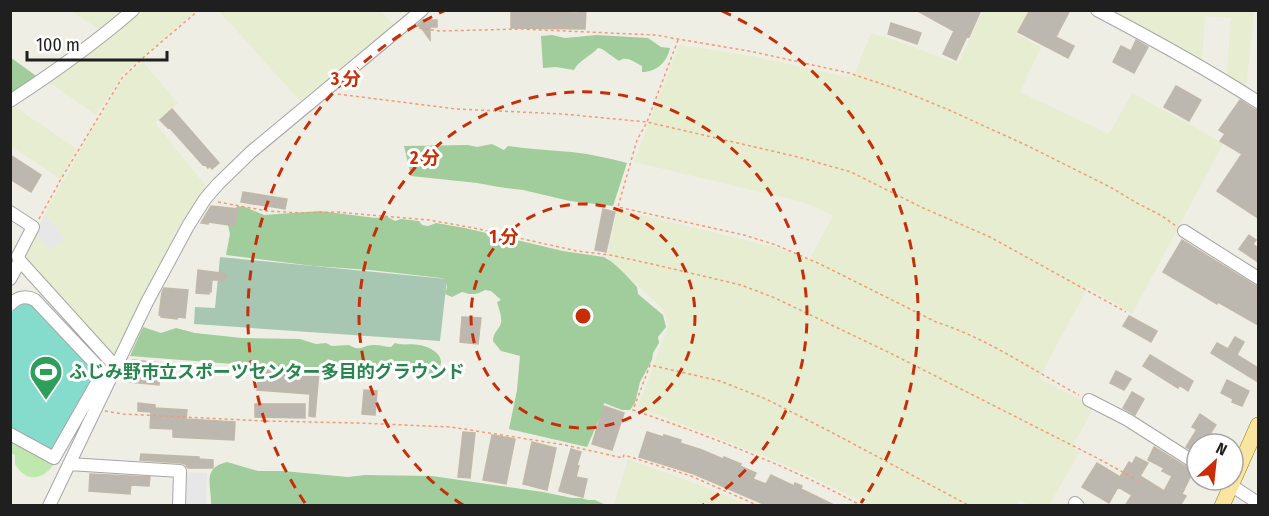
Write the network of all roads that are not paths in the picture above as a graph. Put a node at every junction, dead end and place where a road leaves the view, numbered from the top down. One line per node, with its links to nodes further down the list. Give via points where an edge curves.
1 (133, 10): 5 (street)
2 (422, 10): 13 (street, via 251,152 205,199 147,302)
3 (1097, 10): 4 (street)
4 (1109, 14): 6 (street)
5 (10, 101)
6 (1258, 102)
7 (10, 213): 9 (street, via 33,227 18,256)
8 (1184, 231): 10 (street)
9 (20, 261): 11 (street); 13 (street)
10 (1258, 278)
11 (10, 279)
12 (10, 305): 17 (street, via 26,297 35,300 103,372)
13 (116, 367): 18 (street)
14 (1089, 400): 20 (street)
15 (1258, 425): 19 (main road)
16 (10, 434): 17 (street, via 54,458)
17 (67, 436): 18 (street)
18 (80, 442): 21 (street)
19 (1245, 449)
20 (1185, 456)
21 (69, 464): 24 (street); 25 (street, via 180,471)
22 (1241, 492): 23 (street)
23 (1258, 503)
24 (49, 506)
25 (179, 506)

